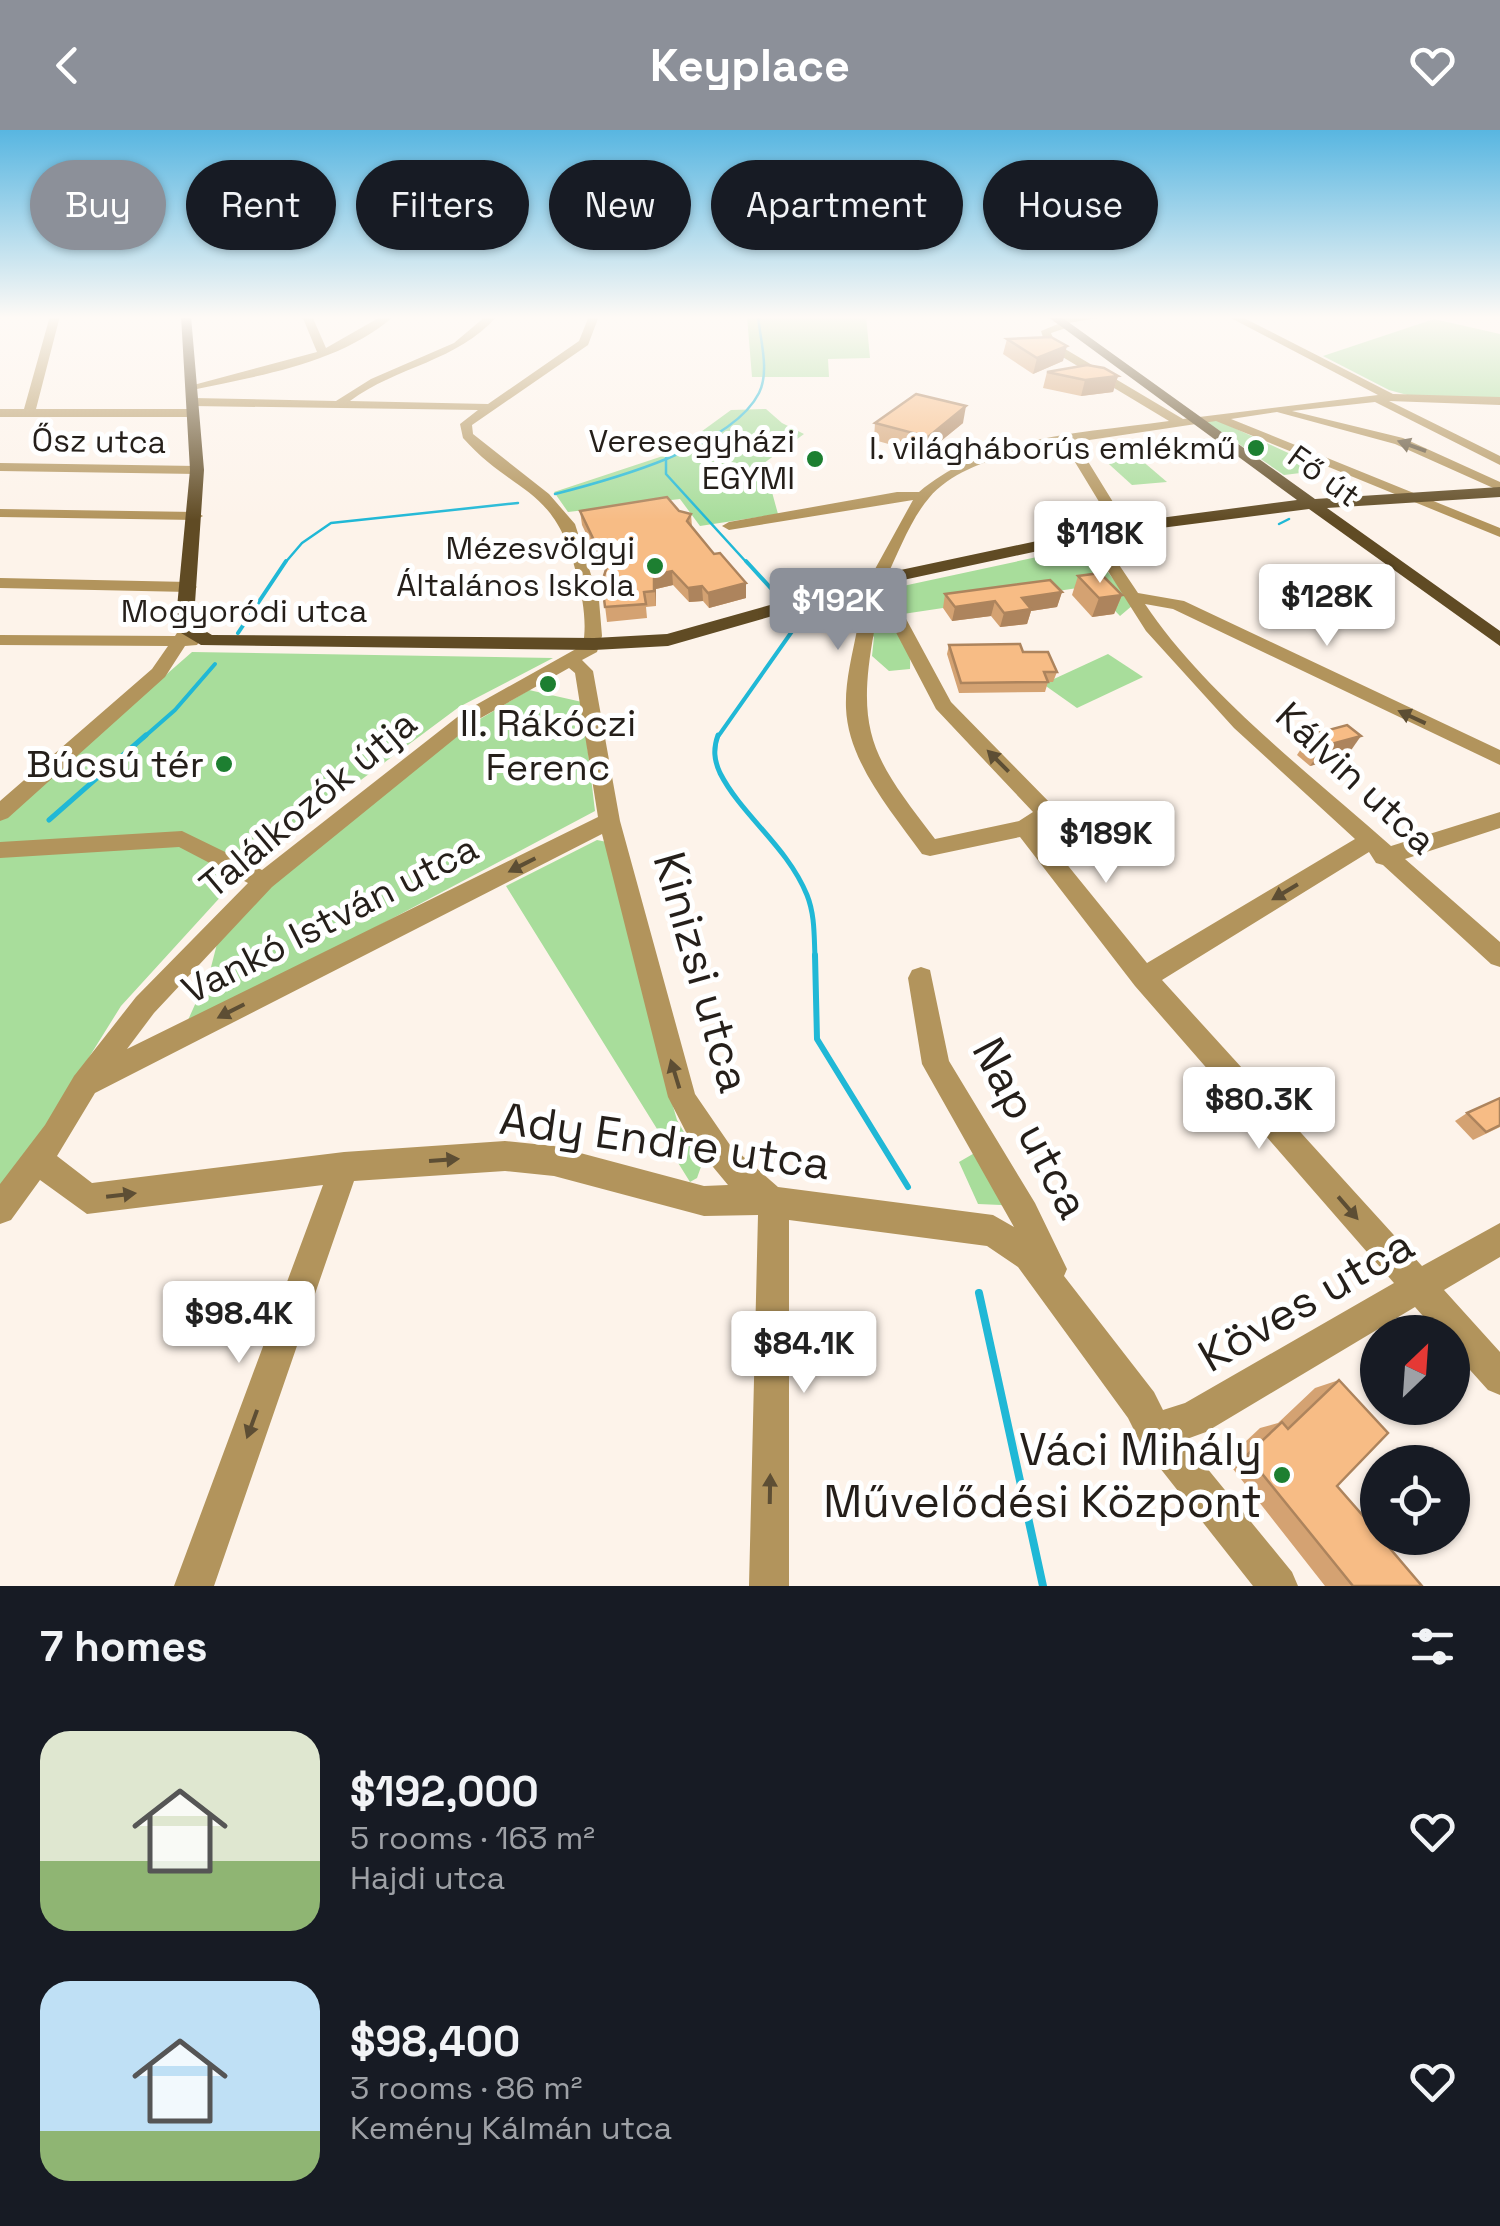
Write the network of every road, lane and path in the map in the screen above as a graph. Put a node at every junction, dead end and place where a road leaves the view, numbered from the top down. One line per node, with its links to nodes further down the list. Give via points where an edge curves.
1 (36, 384): 17 (street)
2 (191, 384): 11 (main road)
3 (237, 384): 11 (street)
4 (373, 384): 13 (street)
5 (522, 384): 14 (street)
6 (1119, 384): 19 (street, Fő út)
7 (1139, 384): 19 (main road, Fő út)
8 (1365, 384): 9 (street)
9 (1392, 398): 10 (street); 12 (street)
10 (1377, 399): 15 (street); 21 (street)
11 (192, 401): 13 (street); 17 (street); 23 (main road)
12 (1500, 402)
13 (339, 404): 14 (street)
14 (487, 407): 43 (street, Kinizsi utca, via 466,424 468,435 562,514 588,581)
15 (1274, 408): 18 (street); 24 (street, one-way to 15, via 1399,441)
16 (0, 412): 17 (street)
17 (29, 413)
18 (1216, 417): 19 (street); 26 (street)
19 (1186, 421): 20 (street); 27 (main road, Fő út)
20 (1068, 440): 25 (street, via 975,463); 31 (street)
21 (1500, 461)
22 (0, 467): 23 (street, Ősz utca)
23 (197, 470): 29 (main road)
24 (1500, 490): 26 (main road, Mogyoródi utca)
25 (922, 496): 30 (street); 34 (street)
26 (1411, 496): 27 (main road, Mogyoródi utca); 32 (street)
27 (1312, 504): 31 (main road, Mogyoródi utca); 41 (main road, Fő út)
28 (0, 513): 29 (street)
29 (196, 516): 36 (main road)
30 (729, 526)
31 (1122, 528): 33 (main road, Mogyoródi utca)
32 (1500, 532)
33 (1092, 535): 34 (main road, Mogyoródi utca); 37 (street, Kálvin utca)
34 (877, 580): 38 (street); 43 (main road, Mogyoródi utca, via 668,640)
35 (0, 583): 36 (street)
36 (189, 586): 39 (main road)
37 (1135, 597): 44 (street, one-way to 37, via 1178,605); 50 (street, Kálvin utca, via 1169,648 1240,724)
38 (894, 610): 48 (street, one-way to 38, via 1047,814 942,705); 48 (street, via 866,630 856,682 859,730 894,799 930,848)
39 (186, 635): 40 (street, Mogyoródi utca); 42 (street, Mogyoródi utca); 45 (street, via 159,672)
40 (0, 640)
41 (1500, 640)
42 (208, 641): 43 (main road, Mogyoródi utca)
43 (586, 650): 47 (street, Kinizsi utca); 51 (street, Találkozók útja, via 472,715)
44 (1500, 758)
45 (0, 813)
46 (1500, 820): 50 (street)
47 (609, 821): 55 (street, Vankó István utca, one-way to 55); 58 (street, Kinizsi utca, one-way to 47, via 731,1170 682,1096)
48 (1025, 828): 54 (street)
49 (0, 850): 51 (street, via 182,838)
50 (1376, 850): 52 (street, Kálvin utca); 54 (street, one-way to 54)
51 (264, 881): 55 (street, Találkozók útja, via 145,1005)
52 (1500, 958)
53 (921, 978): 63 (street, Nap utca, via 936,1064)
54 (1144, 978): 62 (street, one-way to 62)
55 (84, 1085): 56 (street, Találkozók útja)
56 (38, 1159): 57 (street, Ady Endre utca, one-way to 57, via 87,1199); 59 (street, Találkozók útja)
57 (344, 1167): 58 (street, Ady Endre utca, one-way to 58, via 506,1156 554,1161 704,1201); 66 (street, one-way to 66)
58 (774, 1204): 60 (street, Ady Endre utca); 67 (street, one-way to 58)
59 (0, 1209)
60 (993, 1231): 63 (street, Nap utca, via 1029,1256)
61 (1500, 1239): 62 (street, Köves utca)
62 (1418, 1288): 64 (street); 65 (street, Köves utca, via 1193,1420)
63 (1075, 1317): 65 (street, Nap utca)
64 (1500, 1378)
65 (1154, 1431): 68 (street, Nap utca)
66 (194, 1586)
67 (769, 1586)
68 (1278, 1586)

